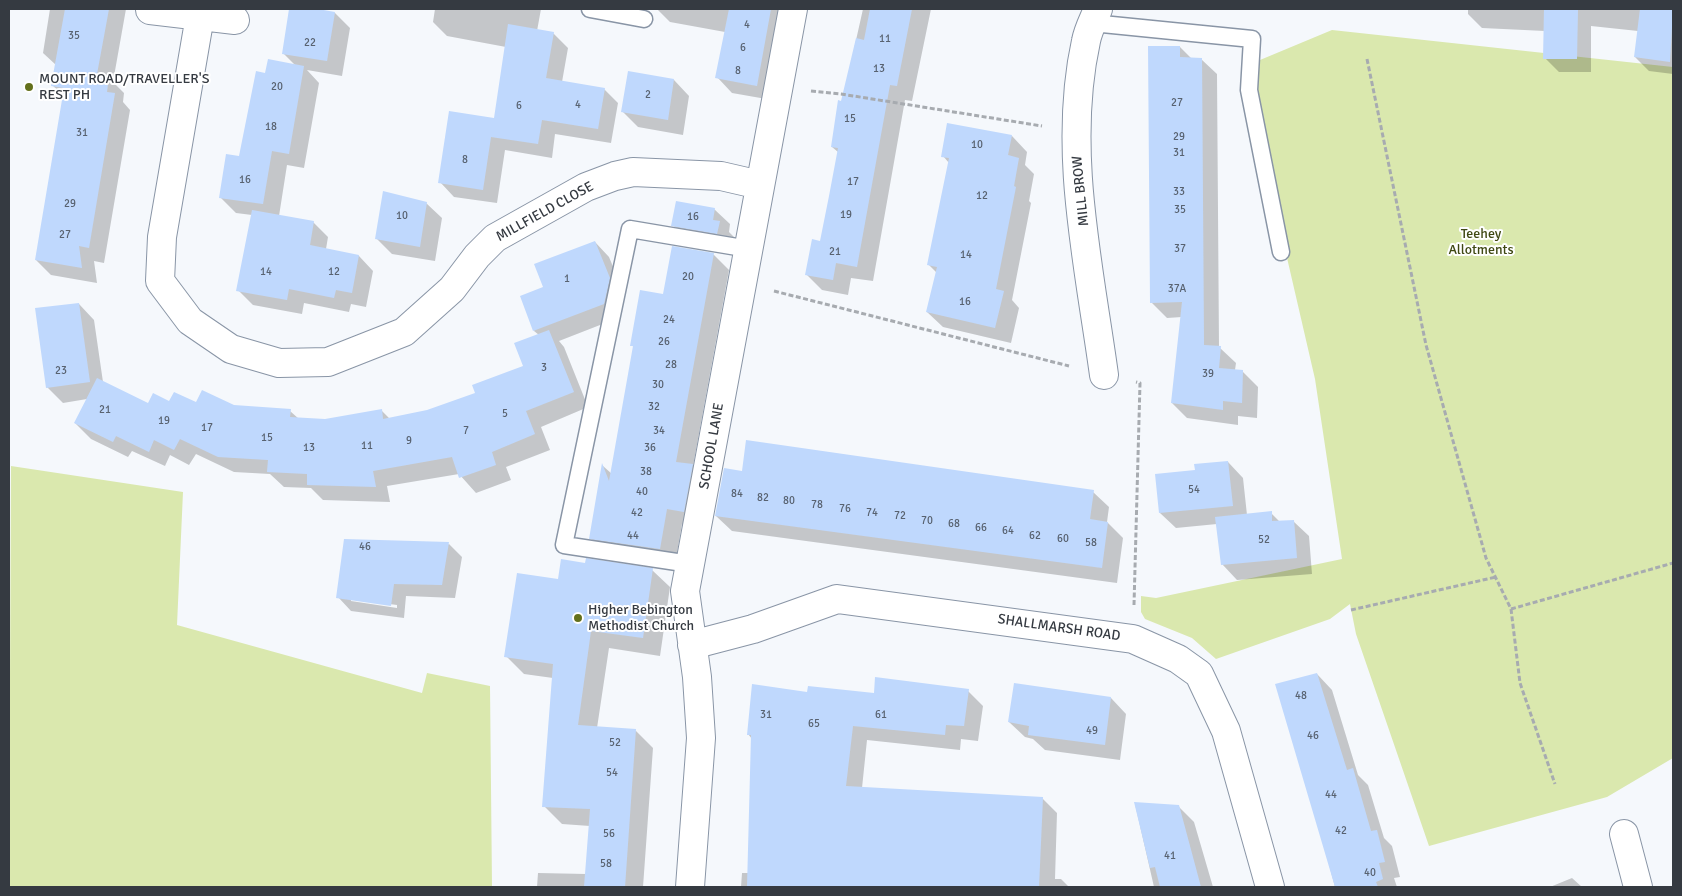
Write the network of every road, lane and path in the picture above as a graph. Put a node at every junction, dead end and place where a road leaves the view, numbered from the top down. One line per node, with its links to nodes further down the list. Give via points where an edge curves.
1 (590, 9): 6 (lane)
2 (793, 9): 9 (street, SCHOOL LANE)
3 (150, 10): 4 (street)
4 (200, 16): 7 (street); 11 (street, MILLFIELD CLOSE, via 162,237 160,281 190,321 231,349 278,363 328,362 404,332 452,289 476,256 495,238 586,187 616,176 633,172 721,176)
5 (1095, 16): 10 (street, MILL BROW, via 1086,39 1076,99); 13 (lane, via 1252,39 1249,90)
6 (644, 19)
7 (235, 20)
8 (1367, 59): 18 (path, via 1426,345 1486,558)
9 (778, 89): 10 (path, via 841,94); 11 (street, SCHOOL LANE)
10 (1076, 131): 15 (street, MILL BROW, via 1082,215)
11 (760, 185): 12 (street, SCHOOL LANE)
12 (748, 249): 14 (street, SCHOOL LANE); 17 (lane, via 630,229 564,545)
13 (1280, 252)
14 (742, 283): 15 (path); 17 (street, SCHOOL LANE)
15 (1104, 374): 21 (path, via 1140,383)
16 (1673, 563): 19 (path)
17 (690, 564): 22 (street, SCHOOL LANE, via 685,592)
18 (1496, 577): 19 (path); 20 (path)
19 (1511, 609): 23 (path, via 1520,683)
20 (1352, 610)
21 (1133, 639): 22 (street, SHALLMARSH ROAD, via 837,599 753,629); 26 (street, SHALLMARSH ROAD, via 1178,659 1199,674 1226,731)
22 (692, 645): 25 (street, SCHOOL LANE, via 701,738)
23 (1555, 784)
24 (1624, 834): 27 (street)
25 (690, 887)
26 (1270, 887)
27 (1638, 887)

